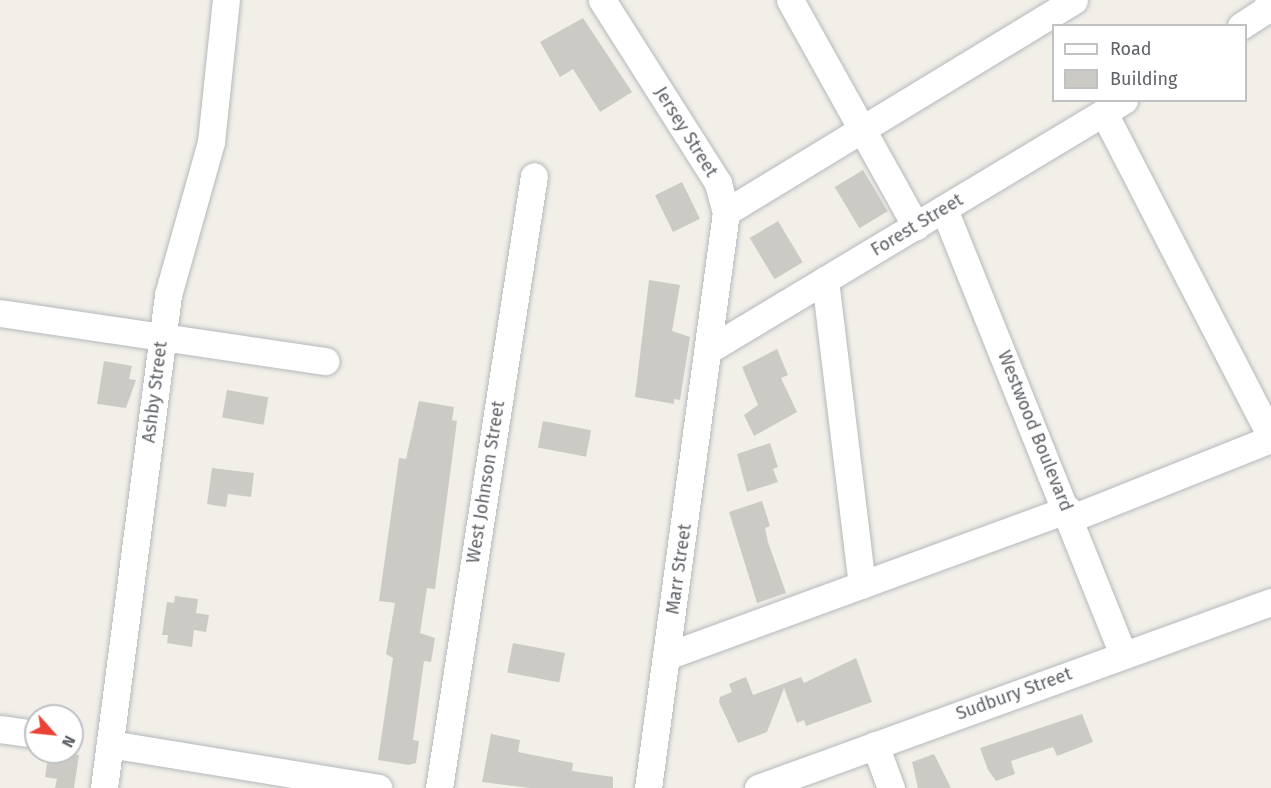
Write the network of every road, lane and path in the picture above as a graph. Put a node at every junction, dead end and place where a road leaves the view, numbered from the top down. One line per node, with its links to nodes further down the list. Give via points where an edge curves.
1 (226, 0): 15 (street, Ashby Street, via 211,142 175,262)
2 (602, 0): 11 (street, Jersey Street, via 718,183)
3 (790, 0): 8 (street)
4 (1074, 0): 8 (street)
5 (1271, 0): 6 (street, via 1264,11)
6 (1245, 24)
7 (1114, 107): 10 (street, Forest Street); 18 (street)
8 (861, 129): 11 (street); 12 (street)
9 (534, 176): 30 (street, West Johnson Street)
10 (944, 209): 12 (street, Forest Street); 19 (street, Westwood Boulevard)
11 (726, 212): 16 (street, Jersey Street)
12 (916, 226): 13 (street, Forest Street)
13 (825, 280): 16 (street, Forest Street); 20 (street)
14 (0, 313): 15 (street)
15 (162, 335): 17 (street); 26 (street, Ashby Street)
16 (710, 349): 23 (street, Marr Street)
17 (325, 361)
18 (1271, 438): 19 (street)
19 (1070, 514): 20 (street); 22 (street, Westwood Boulevard)
20 (862, 585): 23 (street)
21 (1271, 602): 22 (street, Sudbury Street)
22 (1123, 654): 27 (street, Sudbury Street)
23 (667, 656): 31 (street, Marr Street)
24 (0, 729): 25 (street)
25 (24, 732)
26 (110, 744): 28 (street, Ashby Street); 29 (street)
27 (875, 745): 32 (street, Sudbury Street); 33 (street)
28 (104, 788)
29 (378, 788)
30 (439, 788)
31 (648, 788)
32 (758, 788)
33 (891, 788)

